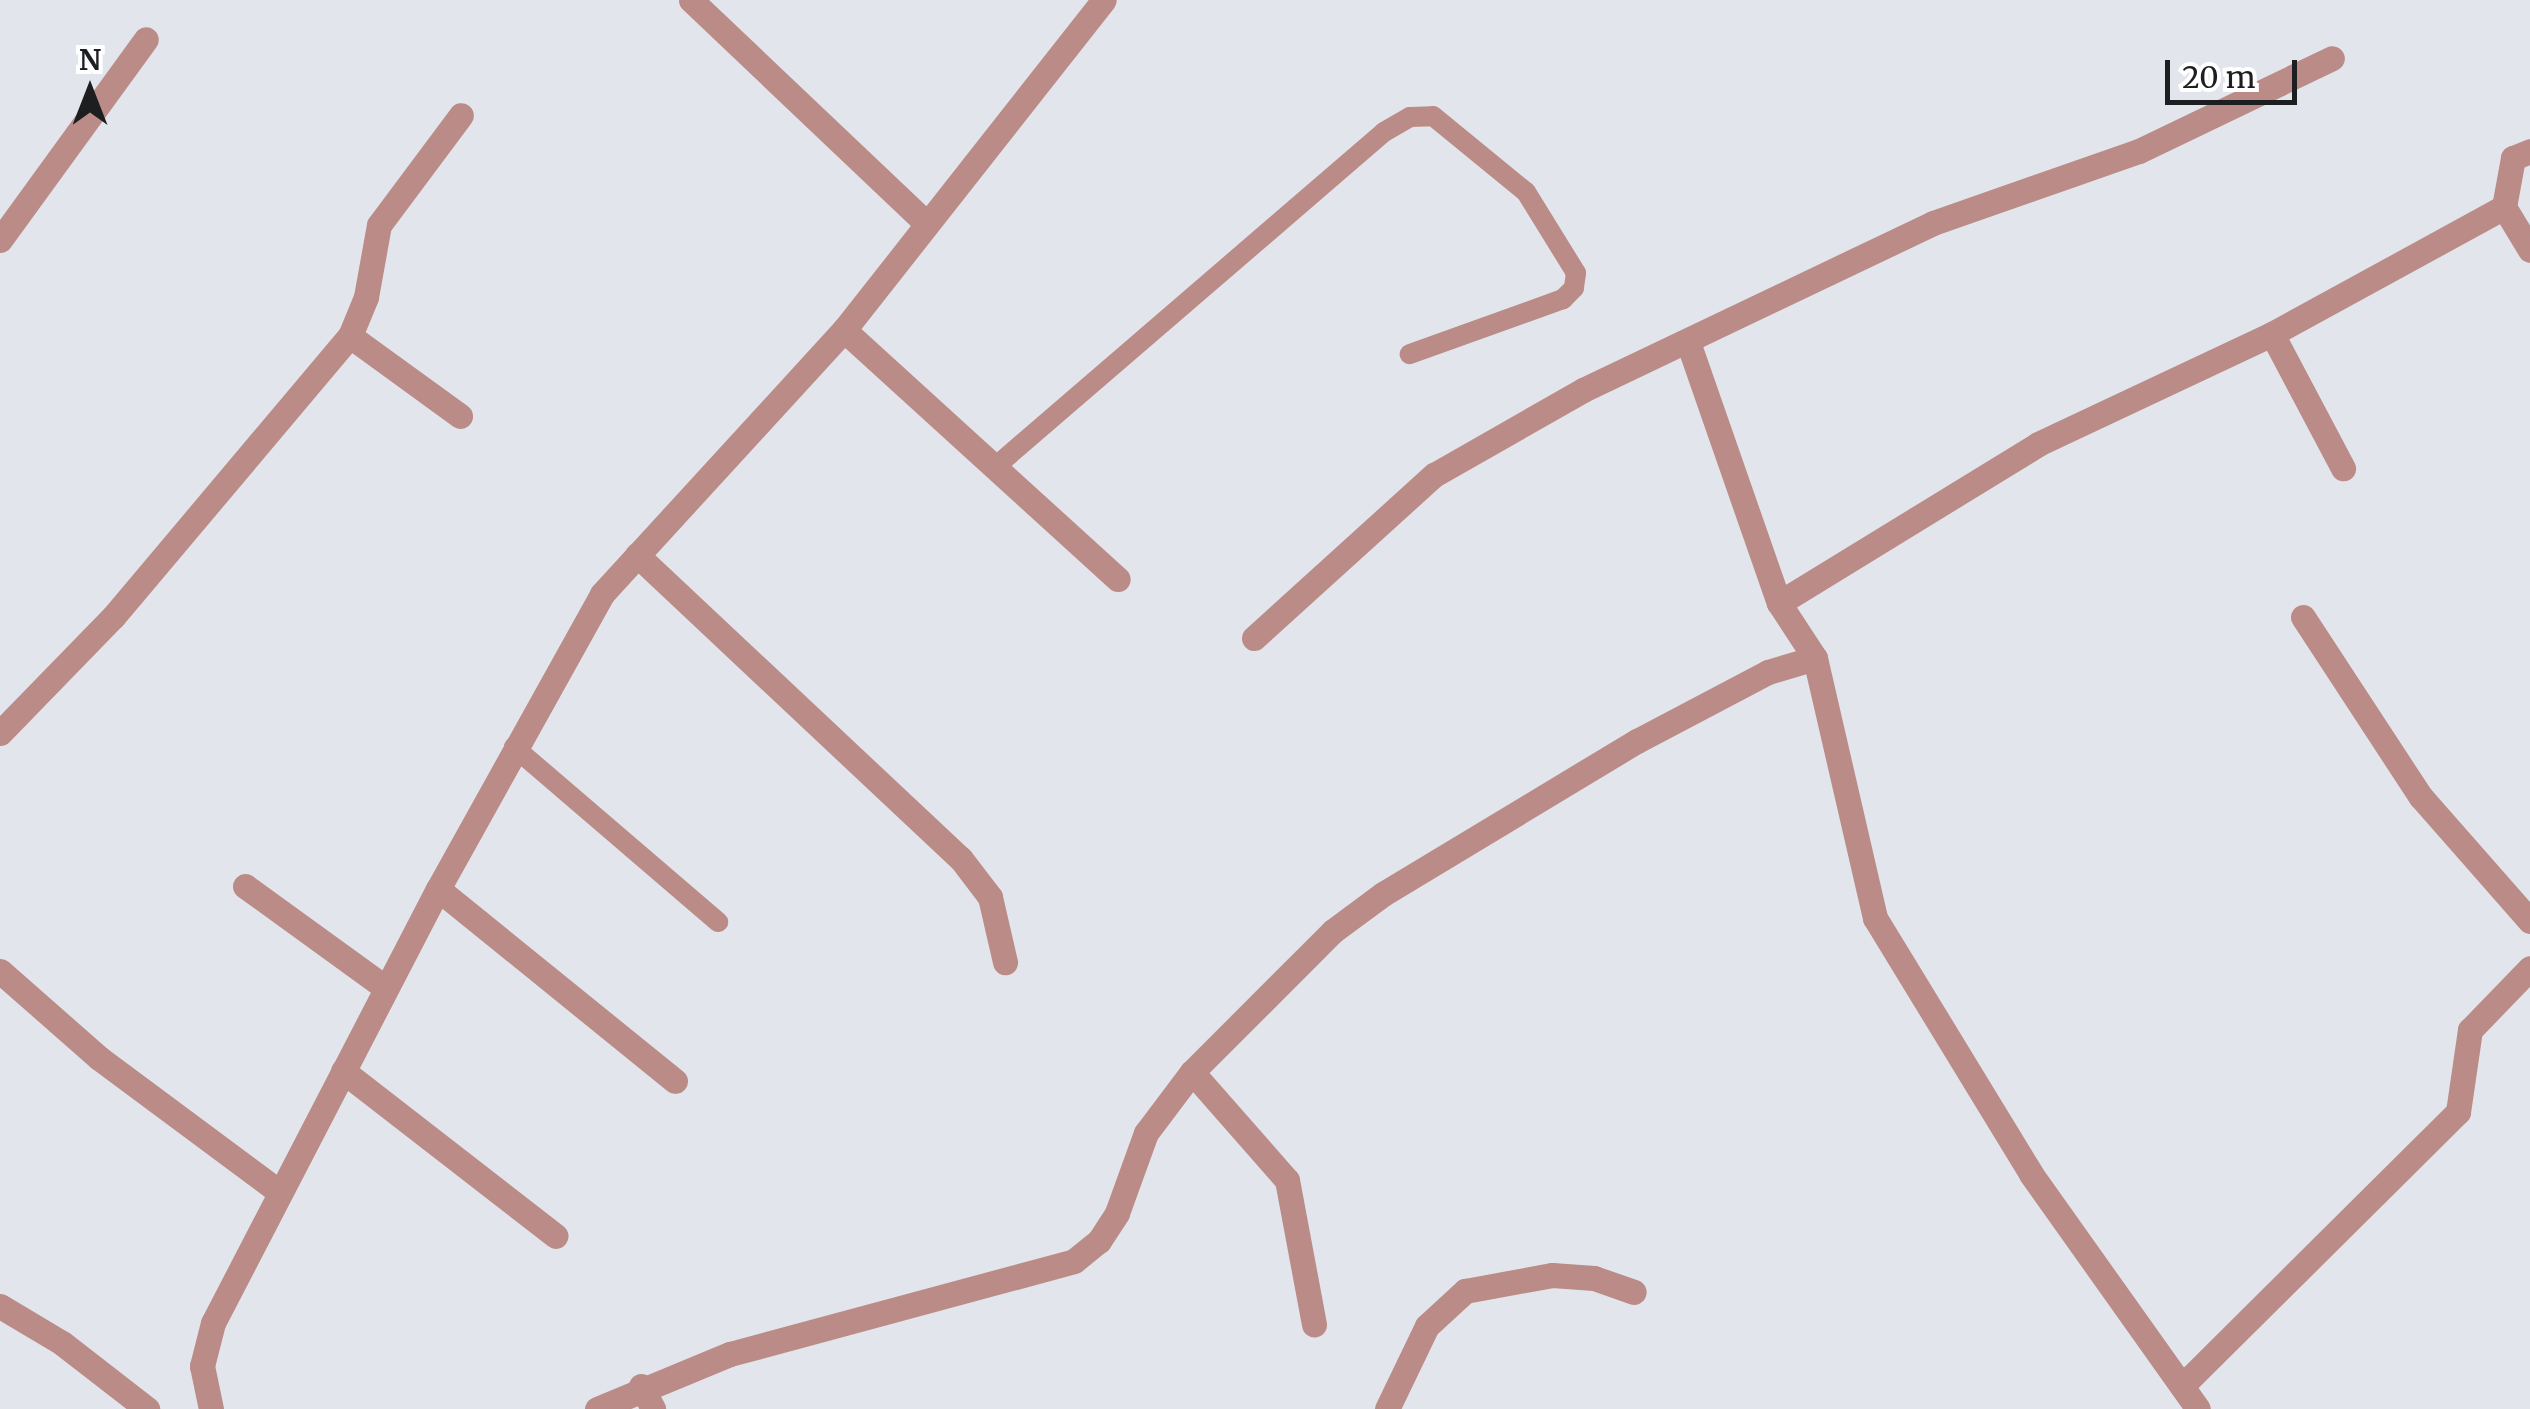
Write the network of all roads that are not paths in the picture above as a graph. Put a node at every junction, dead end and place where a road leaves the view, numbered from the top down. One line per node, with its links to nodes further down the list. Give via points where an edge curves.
1 (692, 0): 8 (street)
2 (1104, 0): 8 (street)
3 (146, 39): 9 (street)
4 (2332, 58): 14 (street, via 2139,151 1933,223)
5 (461, 115): 13 (street, via 379,225 366,297)
6 (2530, 150): 7 (street, via 2513,158)
7 (2504, 207): 10 (street); 12 (street)
8 (925, 222): 11 (street)
9 (0, 240)
10 (2530, 250)
11 (844, 330): 17 (street); 19 (street)
12 (2272, 334): 18 (street); 21 (street, via 2038,444)
13 (350, 336): 16 (street); 25 (street, via 112,617)
14 (1688, 342): 21 (street); 23 (street, via 1583,390 1434,475)
15 (1410, 354): 17 (lane, via 1563,300 1576,273 1526,192 1433,116 1410,117 1384,132)
16 (460, 416)
17 (995, 467): 20 (street)
18 (2342, 468)
19 (637, 554): 26 (street, via 602,594); 31 (street, via 961,859 990,897)
20 (1118, 579)
21 (1778, 603): 24 (street)
22 (2303, 617): 29 (street, via 2421,796)
23 (1254, 638)
24 (1815, 658): 36 (street, via 1768,672 1637,741 1382,894 1274,986); 43 (street, via 1848,779 1860,862 1890,947 2031,1174)
25 (0, 733)
26 (514, 747): 28 (street); 30 (lane)
27 (244, 886): 34 (street)
28 (438, 889): 34 (street); 37 (street)
29 (2530, 921)
30 (718, 922)
31 (1004, 962)
32 (2530, 968): 43 (street, via 2470,1030 2458,1112)
33 (0, 971): 38 (street, via 99,1058)
34 (386, 988): 35 (street)
35 (343, 1071): 38 (street); 39 (street)
36 (1192, 1072): 42 (street, via 1287,1180); 44 (street, via 1146,1132 1117,1214 1099,1242 1074,1260 730,1354)
37 (676, 1081)
38 (278, 1191): 46 (street, via 212,1323 202,1366)
39 (556, 1236)
40 (1634, 1292): 48 (street, via 1594,1278 1552,1275 1464,1292 1427,1326)
41 (0, 1306): 45 (street, via 62,1343)
42 (1314, 1324)
43 (2182, 1386): 49 (street)
44 (647, 1398): 47 (street)
45 (147, 1409)
46 (211, 1409)
47 (598, 1409)
48 (1387, 1409)
49 (2198, 1409)

